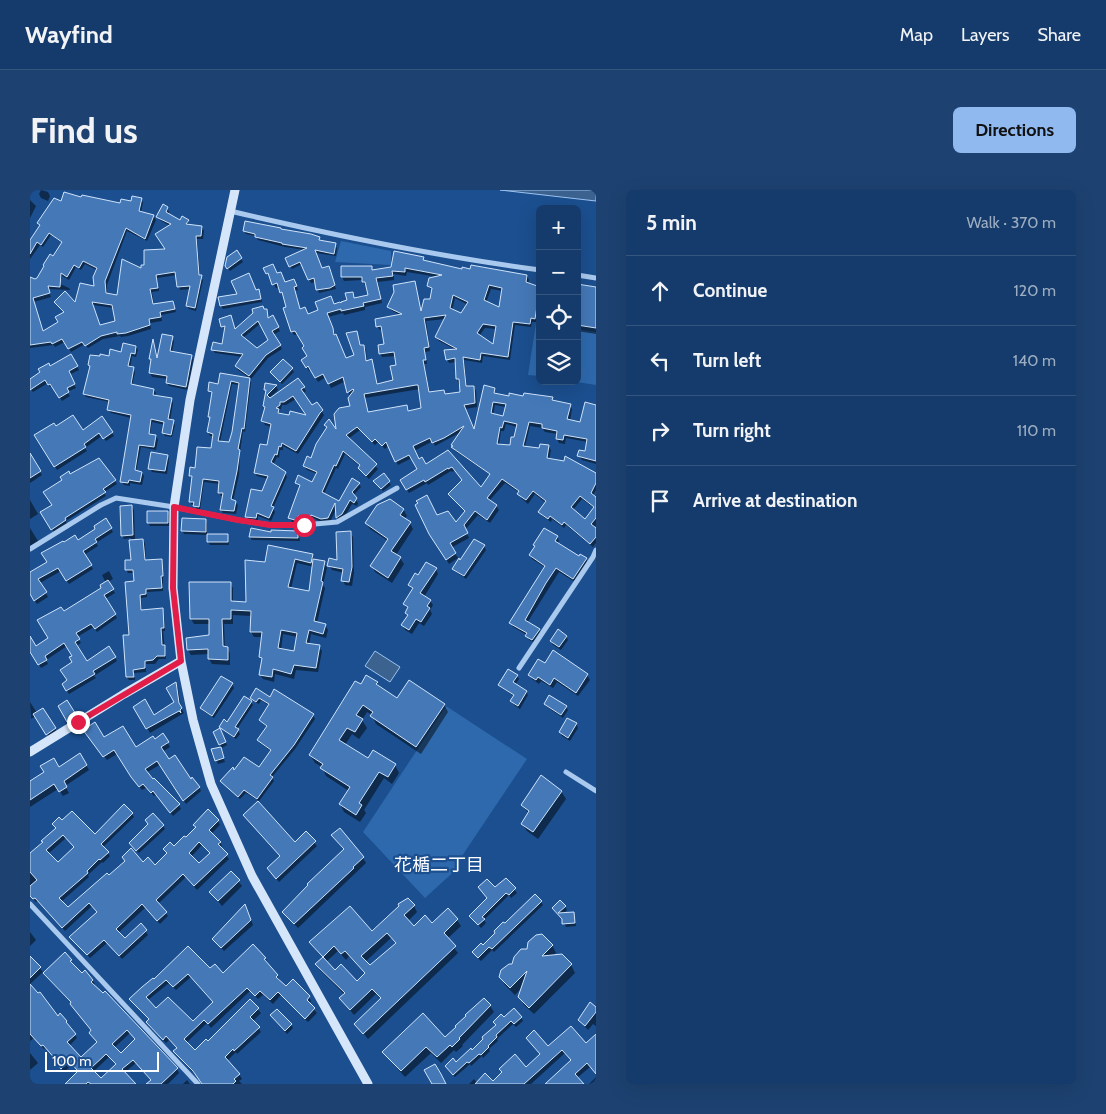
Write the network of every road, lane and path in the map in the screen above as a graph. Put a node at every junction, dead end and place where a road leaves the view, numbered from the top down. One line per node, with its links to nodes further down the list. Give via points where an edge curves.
1 (235, 190): 2 (street)
2 (230, 211): 3 (street, via 433,253); 7 (street, via 190,400)
3 (536, 269)
4 (581, 276): 5 (street)
5 (596, 278)
6 (397, 488): 7 (street, via 337,522 304,525 270,525)
7 (174, 507): 8 (street, via 116,498); 10 (street, via 173,588)
8 (30, 549)
9 (596, 550): 11 (street)
10 (181, 661): 12 (street); 17 (street, via 193,720 214,792 252,876)
11 (519, 668)
12 (30, 752)
13 (566, 772): 14 (street)
14 (596, 791)
15 (30, 904): 16 (street)
16 (198, 1084)
17 (368, 1084)

